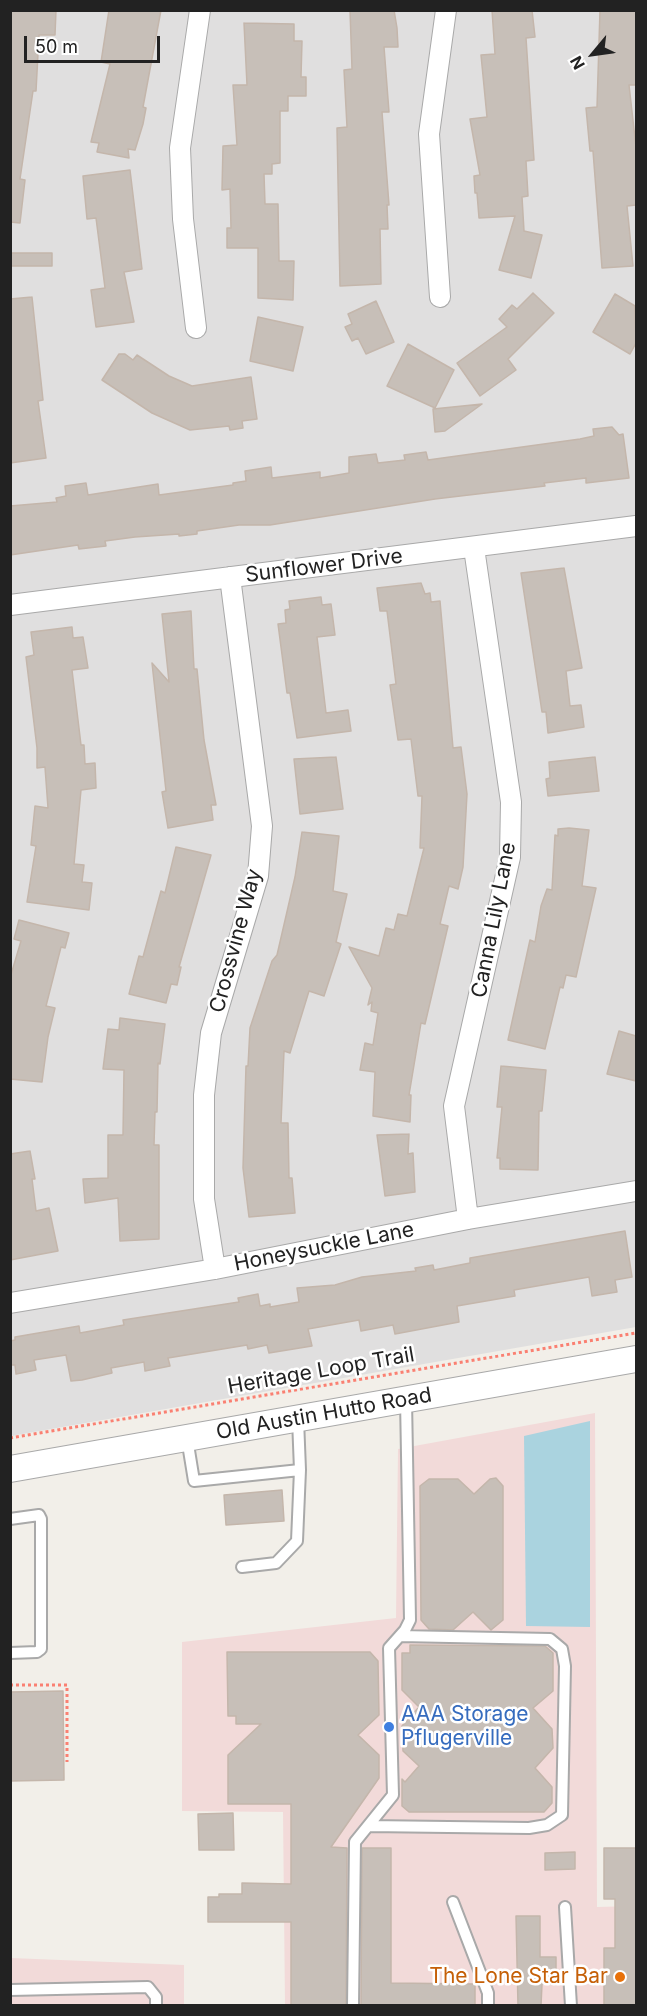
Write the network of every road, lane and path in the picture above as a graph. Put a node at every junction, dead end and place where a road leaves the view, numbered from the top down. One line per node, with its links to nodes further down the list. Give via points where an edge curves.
1 (200, 10): 4 (street, via 180,148 183,219)
2 (446, 10): 3 (street, via 429,134)
3 (440, 297)
4 (196, 328)
5 (636, 526): 6 (street, Sunflower Drive)
6 (474, 548): 7 (street, Sunflower Drive); 10 (street, Canna Lily Lane, via 511,802 510,857 454,1106)
7 (230, 578): 8 (street, Sunflower Drive); 11 (street, Crossvine Way, via 262,826 258,876 211,1033 204,1095 204,1199)
8 (10, 605)
9 (636, 1191): 10 (street, Honeysuckle Lane)
10 (468, 1219): 11 (street, Honeysuckle Lane)
11 (215, 1269): 12 (street, Honeysuckle Lane)
12 (10, 1303)
13 (636, 1333): 17 (path, Heritage Loop Trail)
14 (636, 1359): 15 (street, Old Austin Hutto Road)
15 (406, 1400): 16 (street, Old Austin Hutto Road); 23 (lane, via 410,1620)
16 (298, 1419): 18 (street, Old Austin Hutto Road); 20 (lane)
17 (10, 1438)
18 (187, 1438): 19 (street, Old Austin Hutto Road); 20 (lane, via 194,1481)
19 (10, 1469)
20 (300, 1470): 22 (lane, via 297,1541 276,1563)
21 (10, 1518): 24 (lane, via 39,1515 42,1519 42,1648 37,1652)
22 (242, 1567)
23 (400, 1636): 27 (lane, via 389,1648 393,1795); 27 (lane, via 550,1639 562,1649 562,1815 547,1825 530,1828)
24 (10, 1653)
25 (10, 1685): 26 (path, via 67,1685)
26 (67, 1762)
27 (368, 1826): 32 (lane, via 355,1842)
28 (453, 1902): 33 (lane, via 488,1993)
29 (565, 1906): 34 (lane)
30 (10, 1990): 31 (lane, via 148,1987 156,1997)
31 (156, 2006)
32 (353, 2006)
33 (488, 2006)
34 (571, 2006)

